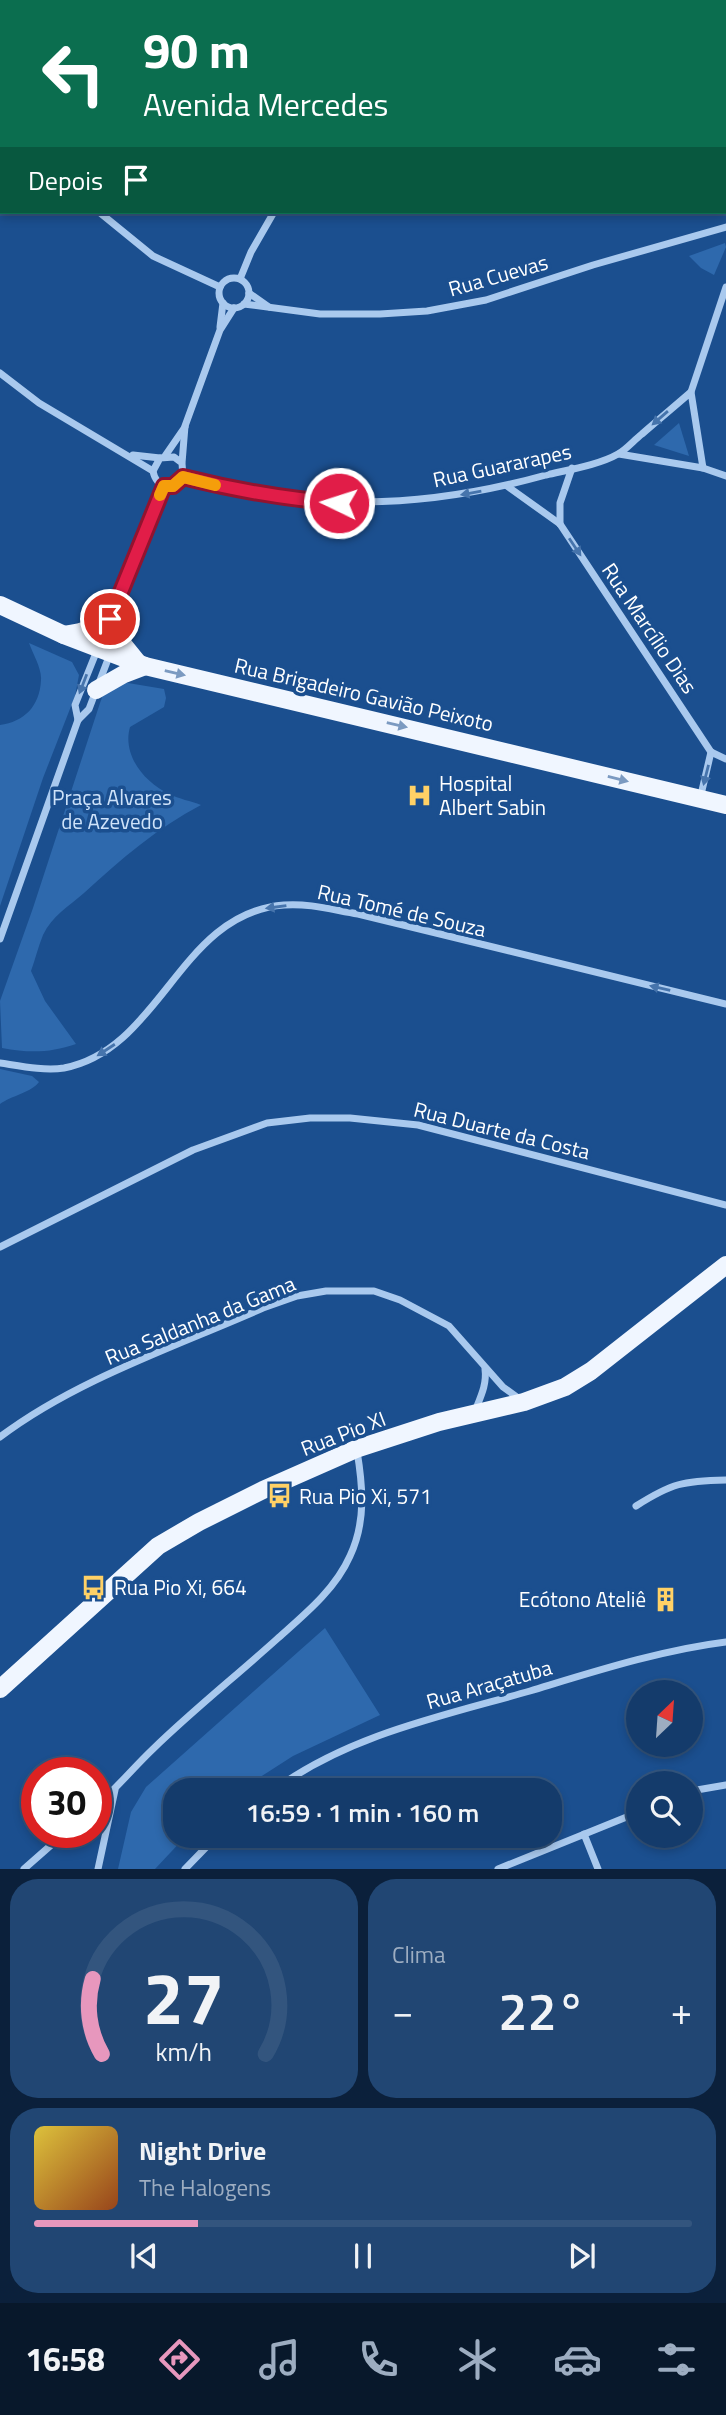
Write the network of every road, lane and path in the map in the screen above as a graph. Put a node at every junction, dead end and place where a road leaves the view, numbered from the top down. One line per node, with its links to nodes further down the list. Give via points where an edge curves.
1 (101, 214): 5 (street, via 153,256)
2 (273, 214): 4 (street)
3 (726, 227): 11 (street, Rua Cuevas, via 486,300 439,309 342,315)
4 (240, 279): 5 (street, via 228,279); 7 (street)
5 (220, 287): 8 (street)
6 (726, 287): 14 (street)
7 (249, 293): 9 (street); 11 (street, Rua Cuevas)
8 (223, 303): 10 (street); 12 (street)
9 (244, 304): 10 (street); 11 (street, Rua Cuevas)
10 (234, 308): 12 (street)
11 (273, 309)
12 (220, 330): 15 (street)
13 (0, 373): 16 (street, via 39,402)
14 (691, 392): 17 (street, one-way to 17); 21 (street)
15 (185, 426): 18 (street); 19 (street)
16 (128, 454): 18 (street); 22 (street)
17 (619, 454): 20 (street, Rua Guararapes); 21 (street)
18 (162, 457): 19 (street); 22 (street)
19 (182, 463): 23 (street)
20 (572, 468): 26 (street, Rua Guararapes); 27 (street, via 560,503)
21 (703, 468): 24 (street)
22 (153, 471): 25 (street)
23 (183, 477): 25 (street, via 173,486); 26 (street, Rua Guararapes, one-way to 23, via 408,501 339,503 277,497)
24 (726, 477)
25 (164, 486): 29 (street)
26 (506, 486): 27 (street, Rua Marcílio Dias)
27 (560, 524): 35 (street, Rua Marcílio Dias, one-way to 35)
28 (0, 605): 30 (main road, Rua Brigadeiro Gavião Peixoto)
29 (111, 615): 30 (main road, via 93,629); 31 (street); 32 (main road, via 121,642)
30 (64, 635): 31 (main road, Rua Brigadeiro Gavião Peixoto)
31 (103, 651): 32 (main road, Rua Brigadeiro Gavião Peixoto); 33 (street); 34 (street, one-way to 34, via 75,705)
32 (142, 665): 33 (main road); 37 (main road, Rua Brigadeiro Gavião Peixoto, one-way to 37)
33 (96, 690): 34 (street, via 89,709)
34 (78, 720): 39 (street)
35 (711, 752): 36 (street, Rua Marcílio Dias); 37 (street, one-way to 37)
36 (726, 760)
37 (700, 799): 38 (main road, Rua Brigadeiro Gavião Peixoto)
38 (726, 805)
39 (0, 939)
40 (726, 1004): 41 (street, Rua Tomé de Souza, one-way to 41, via 358,915 313,905 284,905 248,914 201,946 146,1014 99,1055 62,1068)
41 (0, 1063)
42 (726, 1205): 43 (street, Rua Duarte da Costa, via 418,1125 310,1118 267,1123 204,1146)
43 (0, 1247)
44 (726, 1265): 46 (main road, Rua Pio XI, via 591,1371 565,1387)
45 (484, 1368): 46 (street, Rua Saldanha da Gama); 47 (street, via 486,1378); 48 (street, Rua Saldanha da Gama, via 464,1340 425,1311 374,1291 326,1291 263,1308 72,1392)
46 (524, 1402): 47 (main road, Rua Pio XI)
47 (474, 1413): 49 (main road, Rua Pio XI)
48 (0, 1437)
49 (356, 1449): 53 (main road, Rua Pio XI, via 263,1490 158,1546); 56 (street, via 362,1492 359,1534 339,1578 306,1613 152,1749)
50 (726, 1480): 51 (street, via 680,1483)
51 (636, 1506)
52 (726, 1642): 54 (street, Rua Araçatuba, via 566,1680 400,1728 333,1754)
53 (0, 1689)
54 (294, 1778)
55 (726, 1785): 57 (street)
56 (116, 1789): 58 (street); 64 (street)
57 (703, 1789)
58 (112, 1792)
59 (626, 1817): 60 (street)
60 (584, 1834): 66 (street); 67 (street)
61 (48, 1848): 63 (street)
62 (205, 1848): 65 (street)
63 (24, 1869)
64 (98, 1869)
65 (185, 1869)
66 (498, 1869)
67 (598, 1869)

